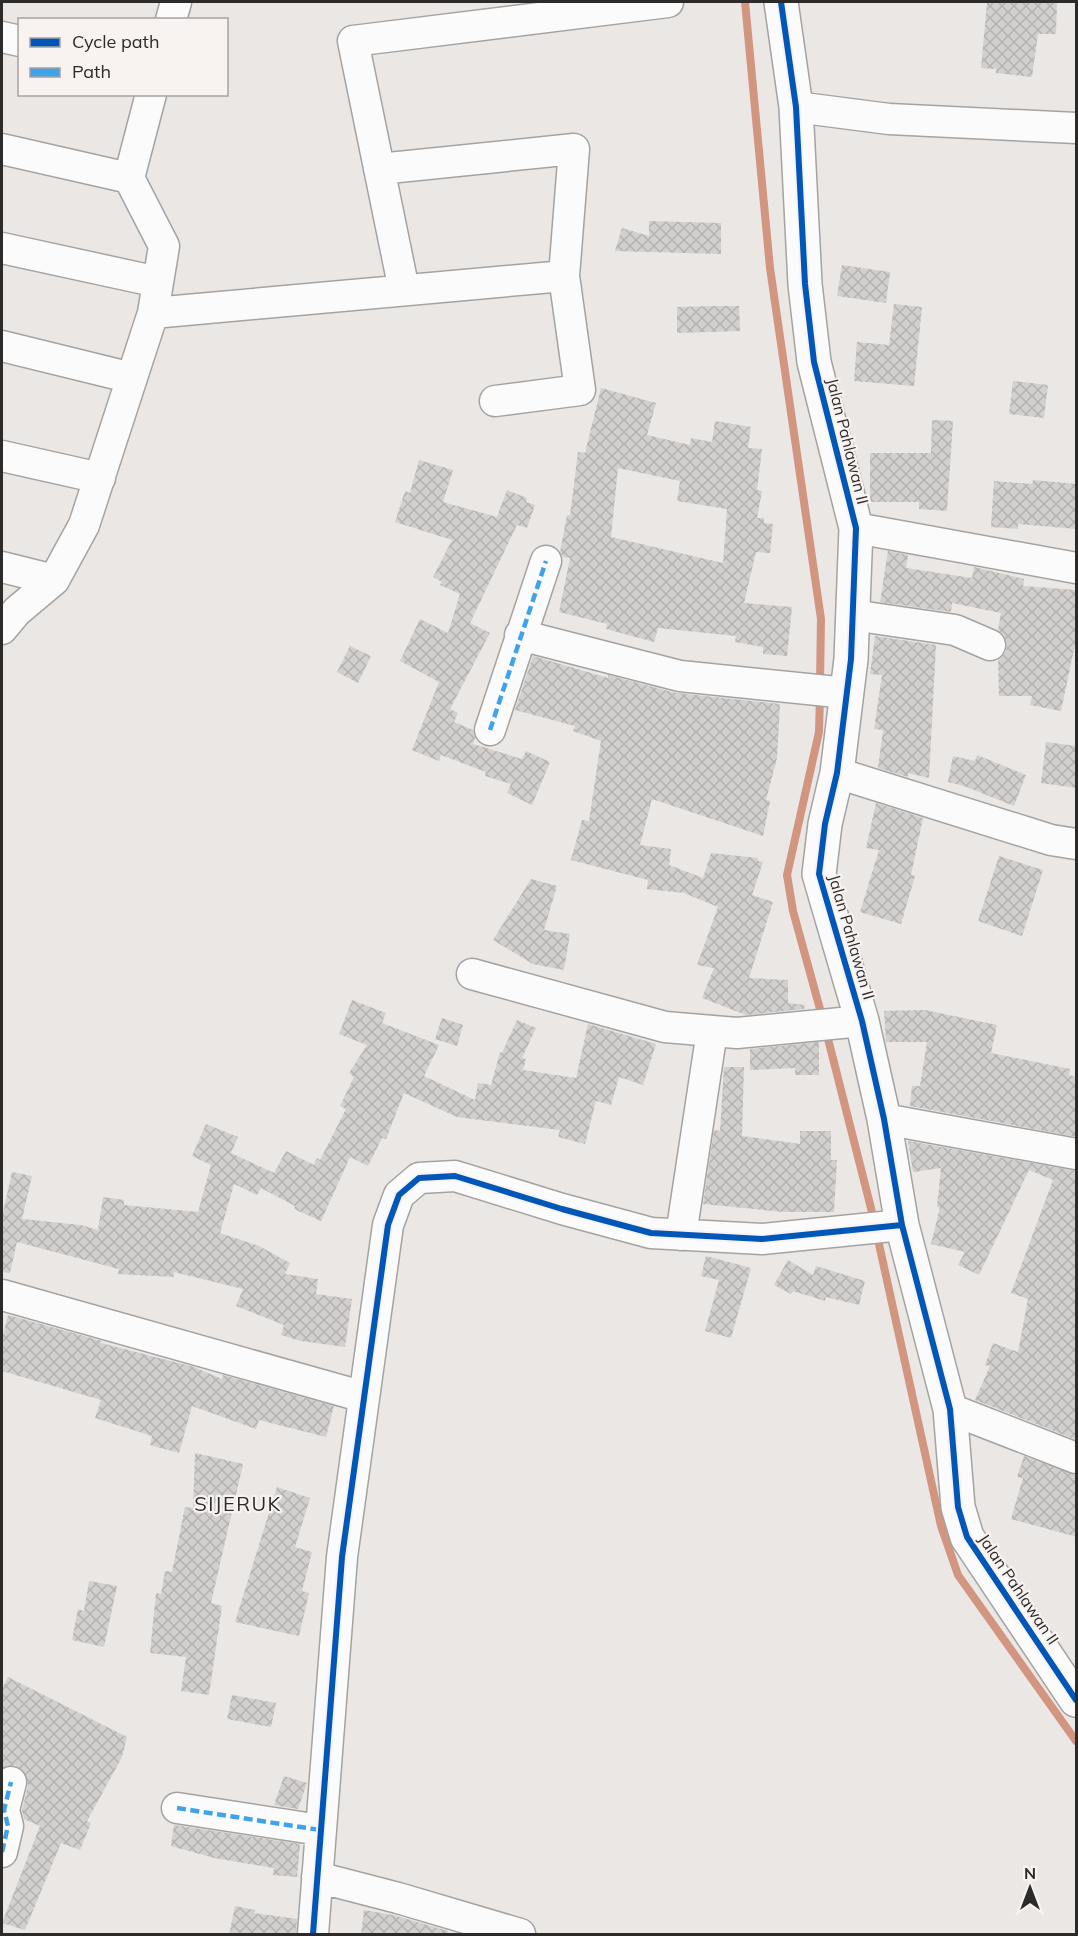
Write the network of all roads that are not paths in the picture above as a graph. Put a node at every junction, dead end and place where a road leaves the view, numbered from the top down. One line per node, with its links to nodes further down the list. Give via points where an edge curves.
1 (176, 2): 4 (street)
2 (668, 2): 11 (street, via 353,41)
3 (781, 2): 8 (street, Jalan Pahlawan II)
4 (172, 18)
5 (2, 37): 6 (street)
6 (18, 41)
7 (151, 96): 12 (street)
8 (796, 107): 9 (street, via 889,119); 23 (street, Jalan Pahlawan II, via 805,284 814,362)
9 (1077, 128)
10 (2, 149): 12 (street)
11 (379, 169): 14 (street, via 574,149); 16 (street)
12 (129, 178): 15 (street, via 164,246)
13 (2, 248): 15 (street)
14 (564, 276): 16 (street); 20 (street, via 580,390)
15 (158, 282): 17 (street)
16 (404, 290): 17 (street)
17 (153, 313): 19 (street)
18 (2, 346): 19 (street)
19 (132, 378): 22 (street)
20 (495, 401)
21 (2, 456): 22 (street)
22 (100, 478): 27 (street, via 84,525)
23 (856, 528): 26 (street); 28 (street, Jalan Pahlawan II)
24 (546, 561): 30 (street)
25 (2, 567): 27 (street)
26 (1077, 568)
27 (54, 580): 29 (street)
28 (852, 615): 31 (street, via 955,630); 32 (street, Jalan Pahlawan II)
29 (2, 628)
30 (520, 635): 32 (street, via 680,676); 33 (street)
31 (990, 645)
32 (840, 693): 34 (street, Jalan Pahlawan II)
33 (490, 730)
34 (837, 773): 35 (street, via 1051,840); 37 (street, Jalan Pahlawan II, via 819,874)
35 (1077, 844)
36 (472, 974): 38 (street, via 665,1027)
37 (853, 1022): 38 (street, via 737,1033); 39 (street, Jalan Pahlawan II)
38 (712, 1031): 42 (street)
39 (884, 1119): 40 (street); 41 (street, Jalan Pahlawan II)
40 (1077, 1154)
41 (898, 1226): 42 (street, via 762,1239); 45 (street, Jalan Pahlawan II)
42 (681, 1235): 44 (street, via 651,1233 455,1176 419,1178 399,1196 388,1225)
43 (2, 1295): 44 (street)
44 (364, 1397): 50 (street, via 342,1557)
45 (950, 1409): 46 (street); 47 (street, Jalan Pahlawan II, via 958,1506 968,1537)
46 (1077, 1458)
47 (1077, 1700)
48 (11, 1782): 51 (street, via 4,1810 8,1826)
49 (177, 1808): 50 (street)
50 (320, 1830): 52 (street)
51 (2, 1852)
52 (317, 1877): 53 (street); 54 (street)
53 (313, 1935)
54 (520, 1935)

